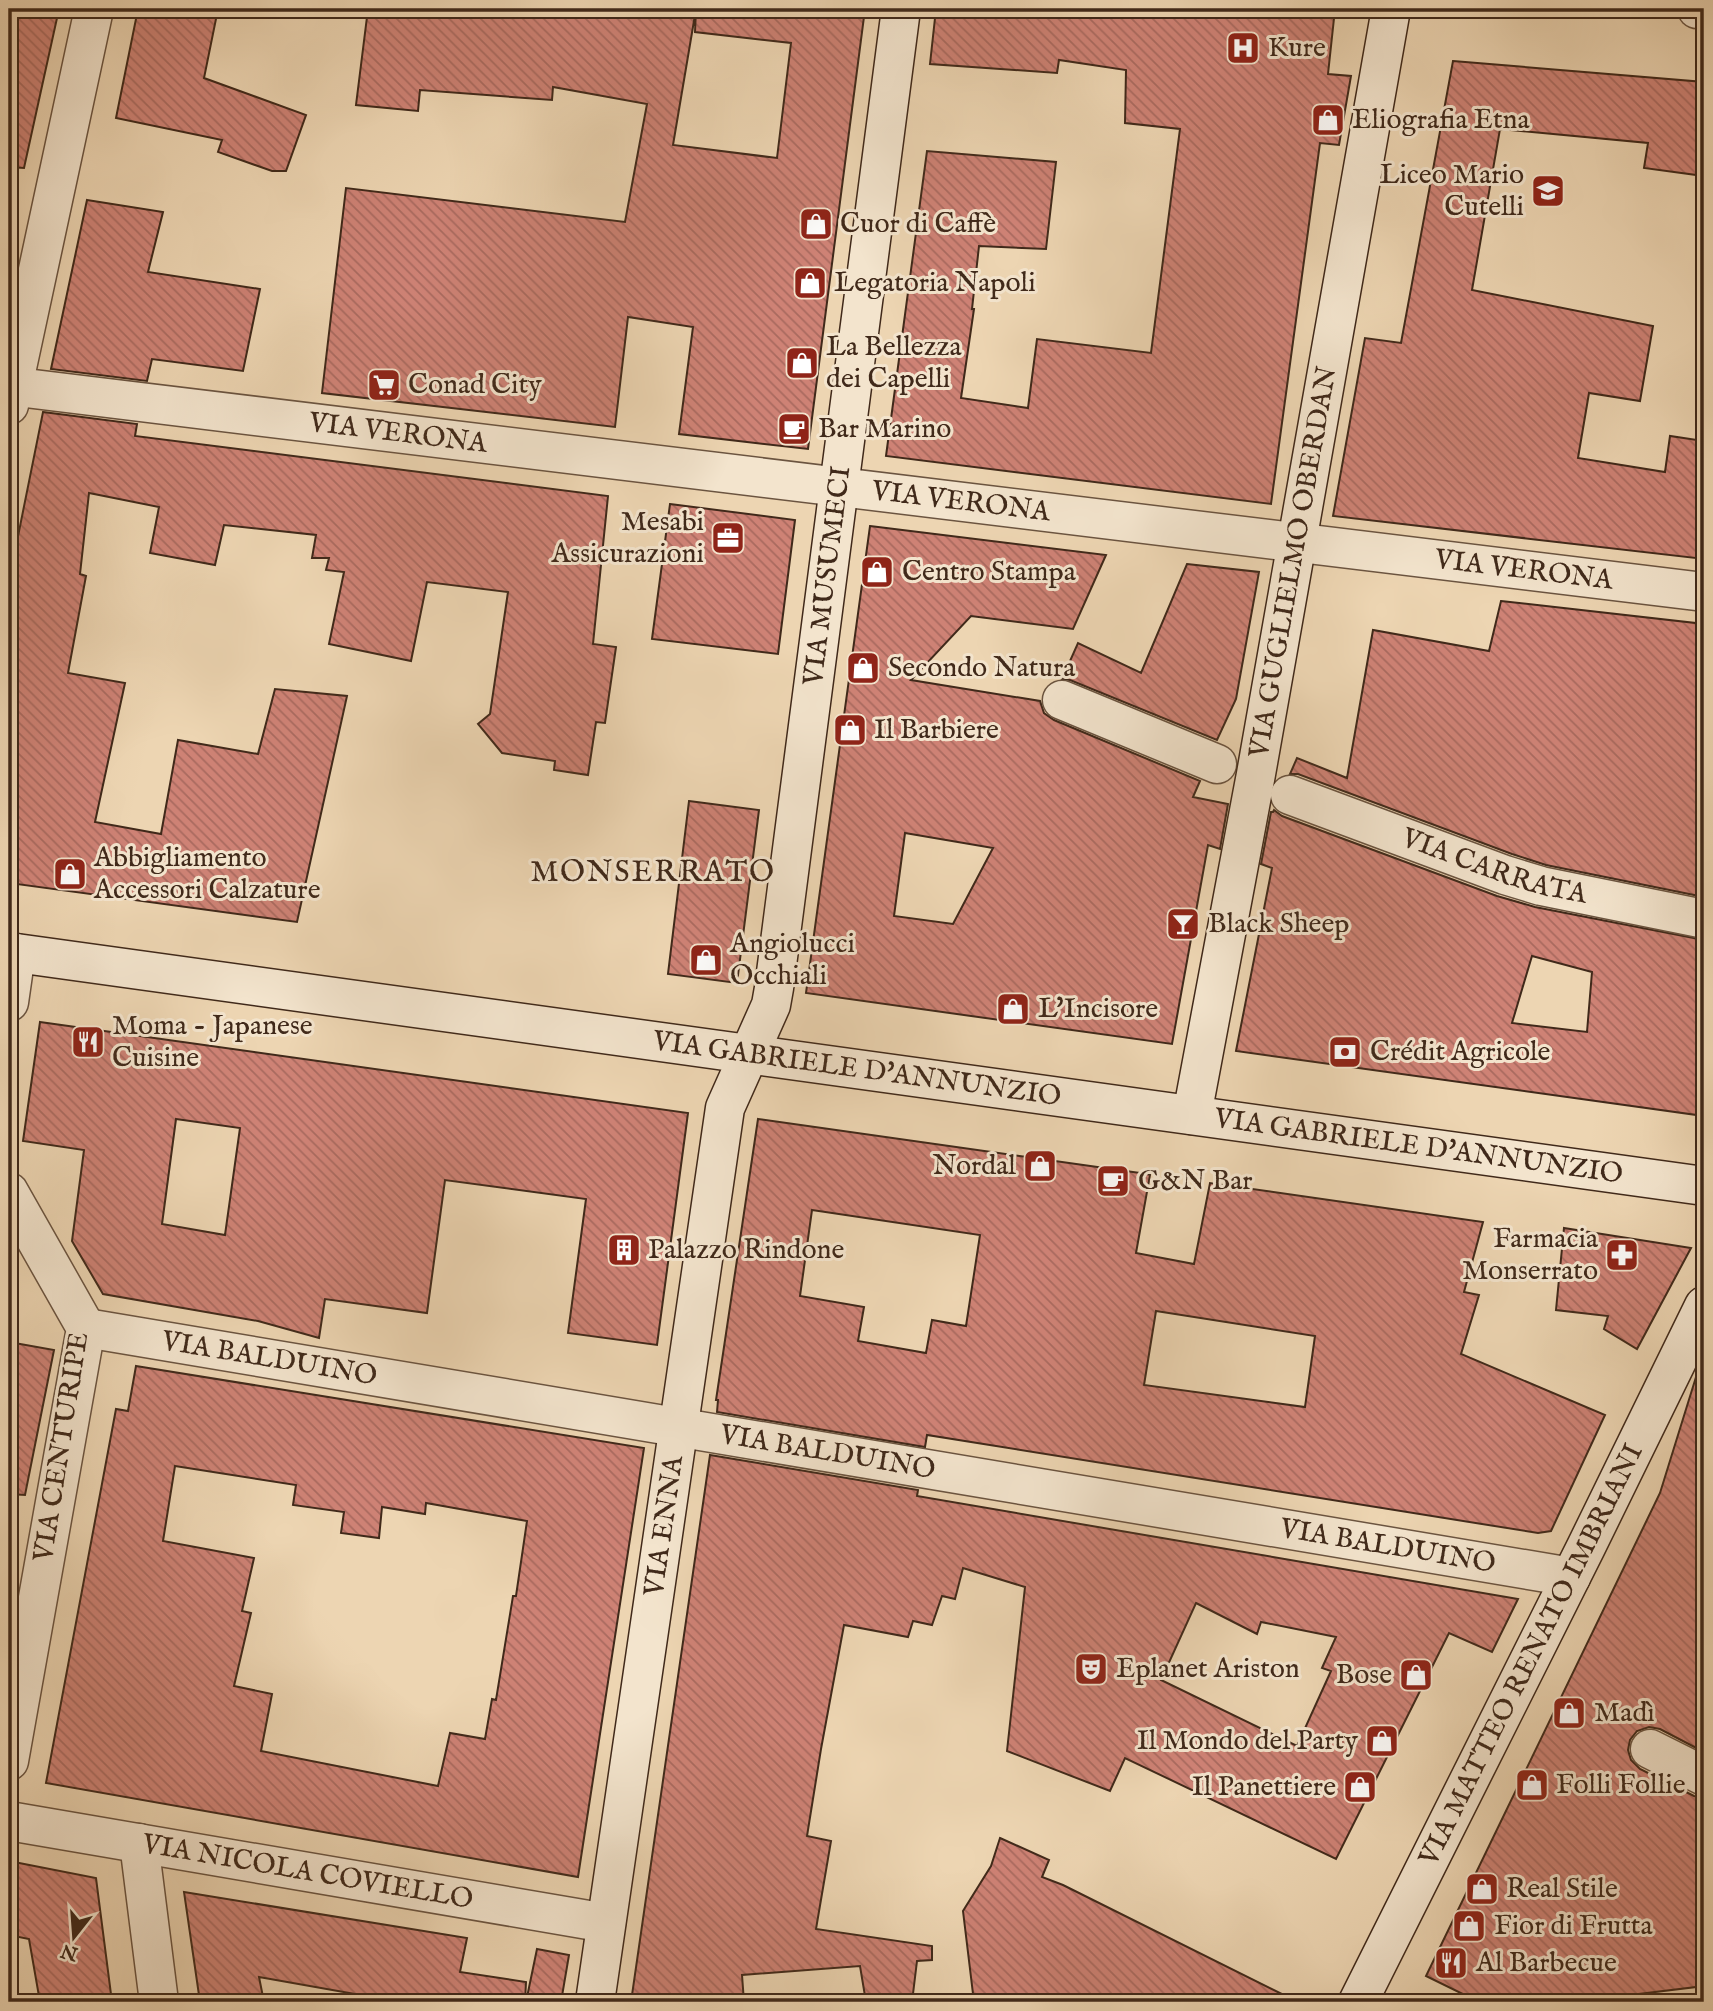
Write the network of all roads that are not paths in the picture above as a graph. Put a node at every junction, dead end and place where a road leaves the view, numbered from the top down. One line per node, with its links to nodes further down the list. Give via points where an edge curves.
1 (94, 9): 6 (street)
2 (901, 9): 7 (street, VIA MUSUMECI)
3 (1391, 9): 8 (street, VIA GUGLIELMO OBERDAN)
4 (1697, 9): 5 (street)
5 (1704, 9)
6 (10, 393): 7 (street, VIA VERONA)
7 (839, 488): 8 (street, VIA VERONA); 16 (street, VIA MUSUMECI, via 774,988)
8 (1297, 542): 9 (street, VIA VERONA); 17 (street, VIA GUGLIELMO OBERDAN)
9 (1704, 592)
10 (1062, 700): 11 (street)
11 (1217, 764)
12 (1290, 795): 13 (street, VIA CARRATA, via 1541,886)
13 (1704, 919)
14 (12, 953): 15 (street); 16 (street, VIA GABRIELE D'ANNUNZIO)
15 (9, 1002)
16 (748, 1054): 17 (street, VIA GABRIELE D'ANNUNZIO); 22 (street, VIA ENNA, via 726,1108)
17 (1192, 1115): 18 (street, VIA GABRIELE D'ANNUNZIO)
18 (1704, 1186)
19 (9, 1192): 21 (street, VIA CENTURIPE)
20 (1704, 1306): 23 (street, VIA MATTEO RENATO IMBRIANI)
21 (86, 1328): 22 (street, VIA BALDUINO); 25 (street, VIA CENTURIPE)
22 (679, 1426): 23 (street, VIA BALDUINO); 29 (street, VIA ENNA)
23 (1571, 1577): 32 (street, VIA MATTEO RENATO IMBRIANI)
24 (1650, 1749): 26 (street)
25 (9, 1761)
26 (1704, 1776)
27 (9, 1821): 28 (street, VIA NICOLA COVIELLO)
28 (139, 1843): 29 (street, VIA NICOLA COVIELLO); 30 (street)
29 (606, 1923): 31 (street, VIA ENNA)
30 (159, 2002)
31 (595, 2002)
32 (1358, 2002)

